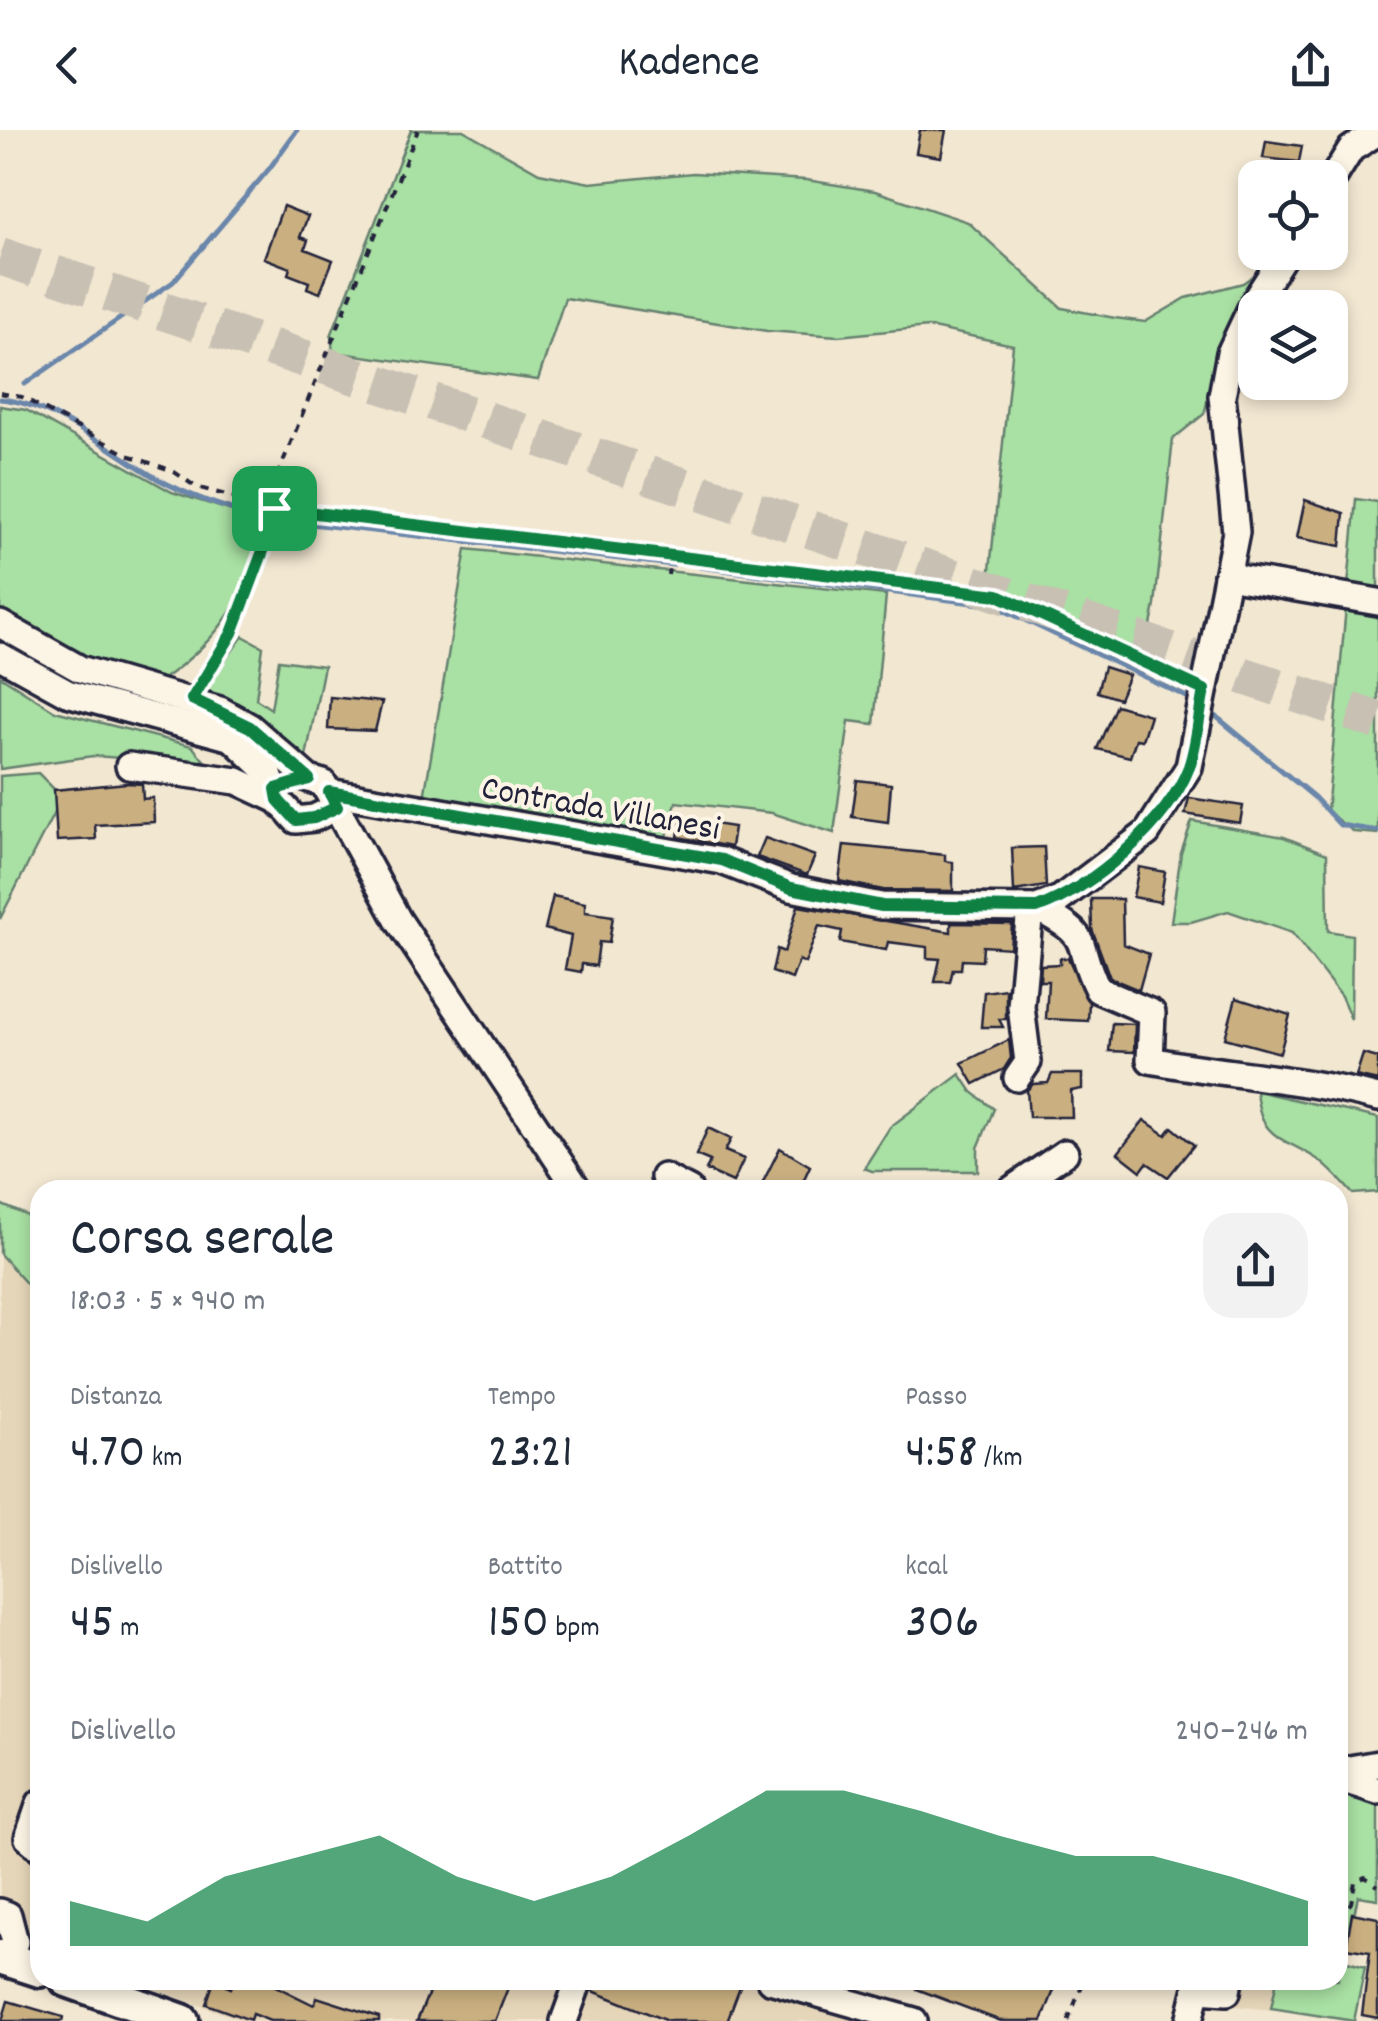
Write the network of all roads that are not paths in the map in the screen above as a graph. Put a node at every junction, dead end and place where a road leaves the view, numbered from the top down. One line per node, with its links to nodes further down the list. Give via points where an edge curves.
1 (1378, 132): 2 (street)
2 (1344, 160)
3 (1274, 270): 4 (street, via 1254,302 1222,396 1236,532)
4 (1227, 576): 5 (street); 11 (street, via 1189,767 1147,833 1060,899)
5 (1378, 602)
6 (0, 624): 9 (street, via 80,669 192,699 250,727)
7 (0, 656): 10 (street, via 67,693 232,738 268,772)
8 (130, 766): 10 (street, via 237,781)
9 (325, 793): 10 (street); 10 (street, via 314,818 296,820); 11 (street, Contrada Villanesi, via 722,860 791,888 882,906); 16 (street, via 398,920)
10 (277, 794)
11 (1034, 908): 12 (street, via 1021,1008 1028,1062); 13 (street, via 1072,926 1098,990 1152,1013 1150,1060 1302,1080)
12 (1017, 1078)
13 (1378, 1098)
14 (1065, 1153): 18 (street)
15 (664, 1177): 17 (street)
16 (571, 1180)
17 (670, 1180)
18 (1026, 1180)
19 (1352, 1770): 20 (street)
20 (1378, 1791)
21 (0, 1912): 22 (street, via 8,1915)
22 (24, 1960)
23 (94, 1990): 28 (main road)
24 (575, 1990): 29 (street)
25 (805, 1990): 27 (street)
26 (1197, 1990): 30 (street)
27 (909, 2020)
28 (182, 2021)
29 (564, 2021)
30 (1189, 2021)

